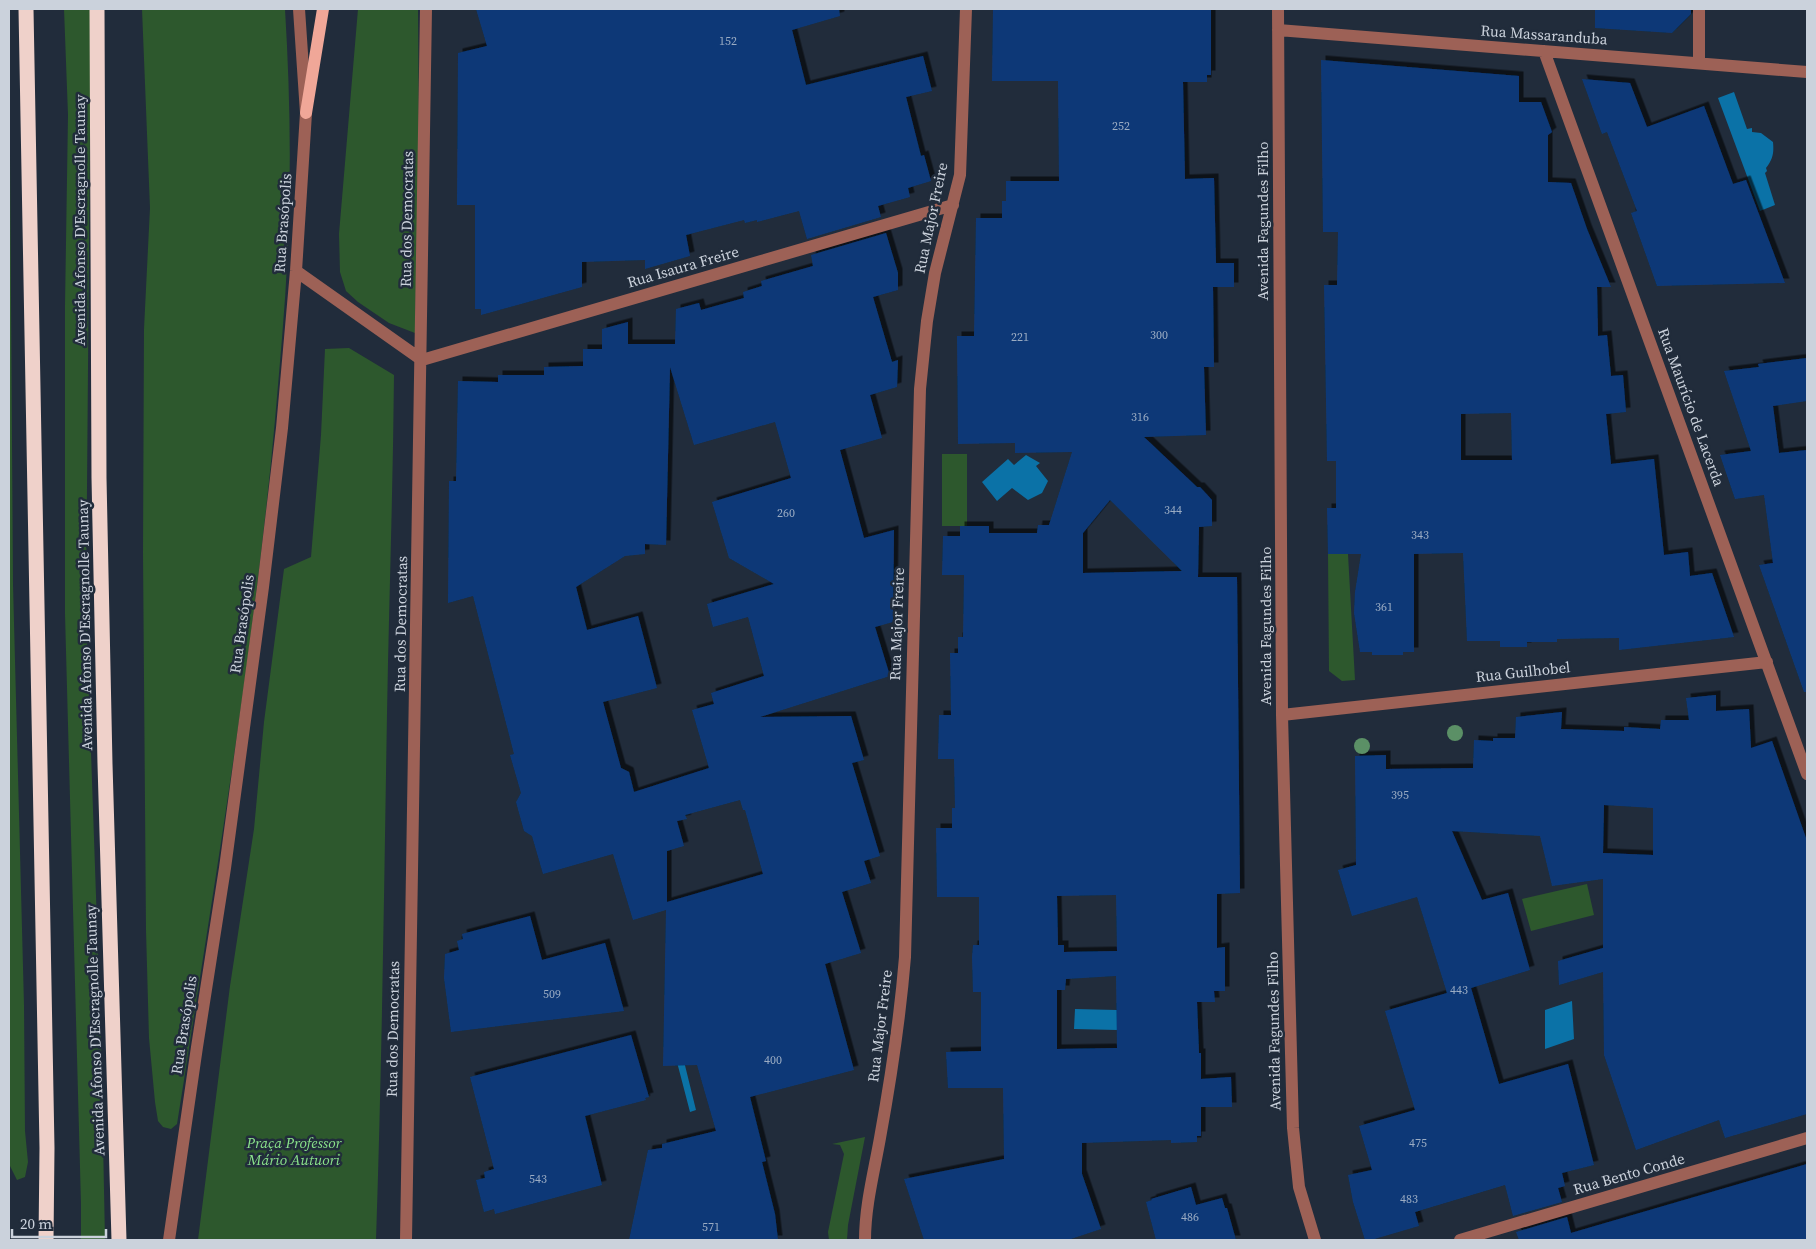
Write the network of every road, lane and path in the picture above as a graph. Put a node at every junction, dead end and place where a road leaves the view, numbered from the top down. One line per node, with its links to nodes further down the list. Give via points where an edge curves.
1 (26, 9): 21 (highway)
2 (97, 9): 22 (highway, Avenida Afonso D'Escragnolle Taunay, via 99,478)
3 (299, 9): 13 (street, Rua Brasópolis)
4 (323, 9): 13 (main road)
5 (426, 9): 16 (street, Rua dos Democratas)
6 (966, 9): 14 (street, Rua Major Freire, via 960,166)
7 (1278, 9): 9 (street, Avenida Fagundes Filho)
8 (1699, 9): 11 (street)
9 (1278, 30): 10 (street, Rua Massaranduba); 18 (street, Avenida Fagundes Filho)
10 (1544, 51): 11 (street, Rua Massaranduba); 17 (street, Rua Maurício de Lacerda)
11 (1699, 63): 12 (street, Rua Massaranduba)
12 (1807, 72)
13 (306, 113): 15 (street, Rua Brasópolis)
14 (953, 205): 16 (street, Rua Isaura Freire); 25 (street, Rua Major Freire, via 935,273 920,389 905,957)
15 (296, 271): 16 (street); 23 (street, Rua Brasópolis, via 263,587)
16 (422, 360): 24 (street, Rua dos Democratas)
17 (1767, 662): 18 (street, Rua Guilhobel); 19 (street, Rua Maurício de Lacerda)
18 (1282, 715): 26 (street, Avenida Fagundes Filho, via 1293,1128 1299,1187)
19 (1807, 774)
20 (1807, 1138): 27 (street, Rua Bento Conde)
21 (46, 1240)
22 (119, 1240)
23 (169, 1240)
24 (406, 1240)
25 (865, 1240)
26 (1314, 1240)
27 (1460, 1240)

